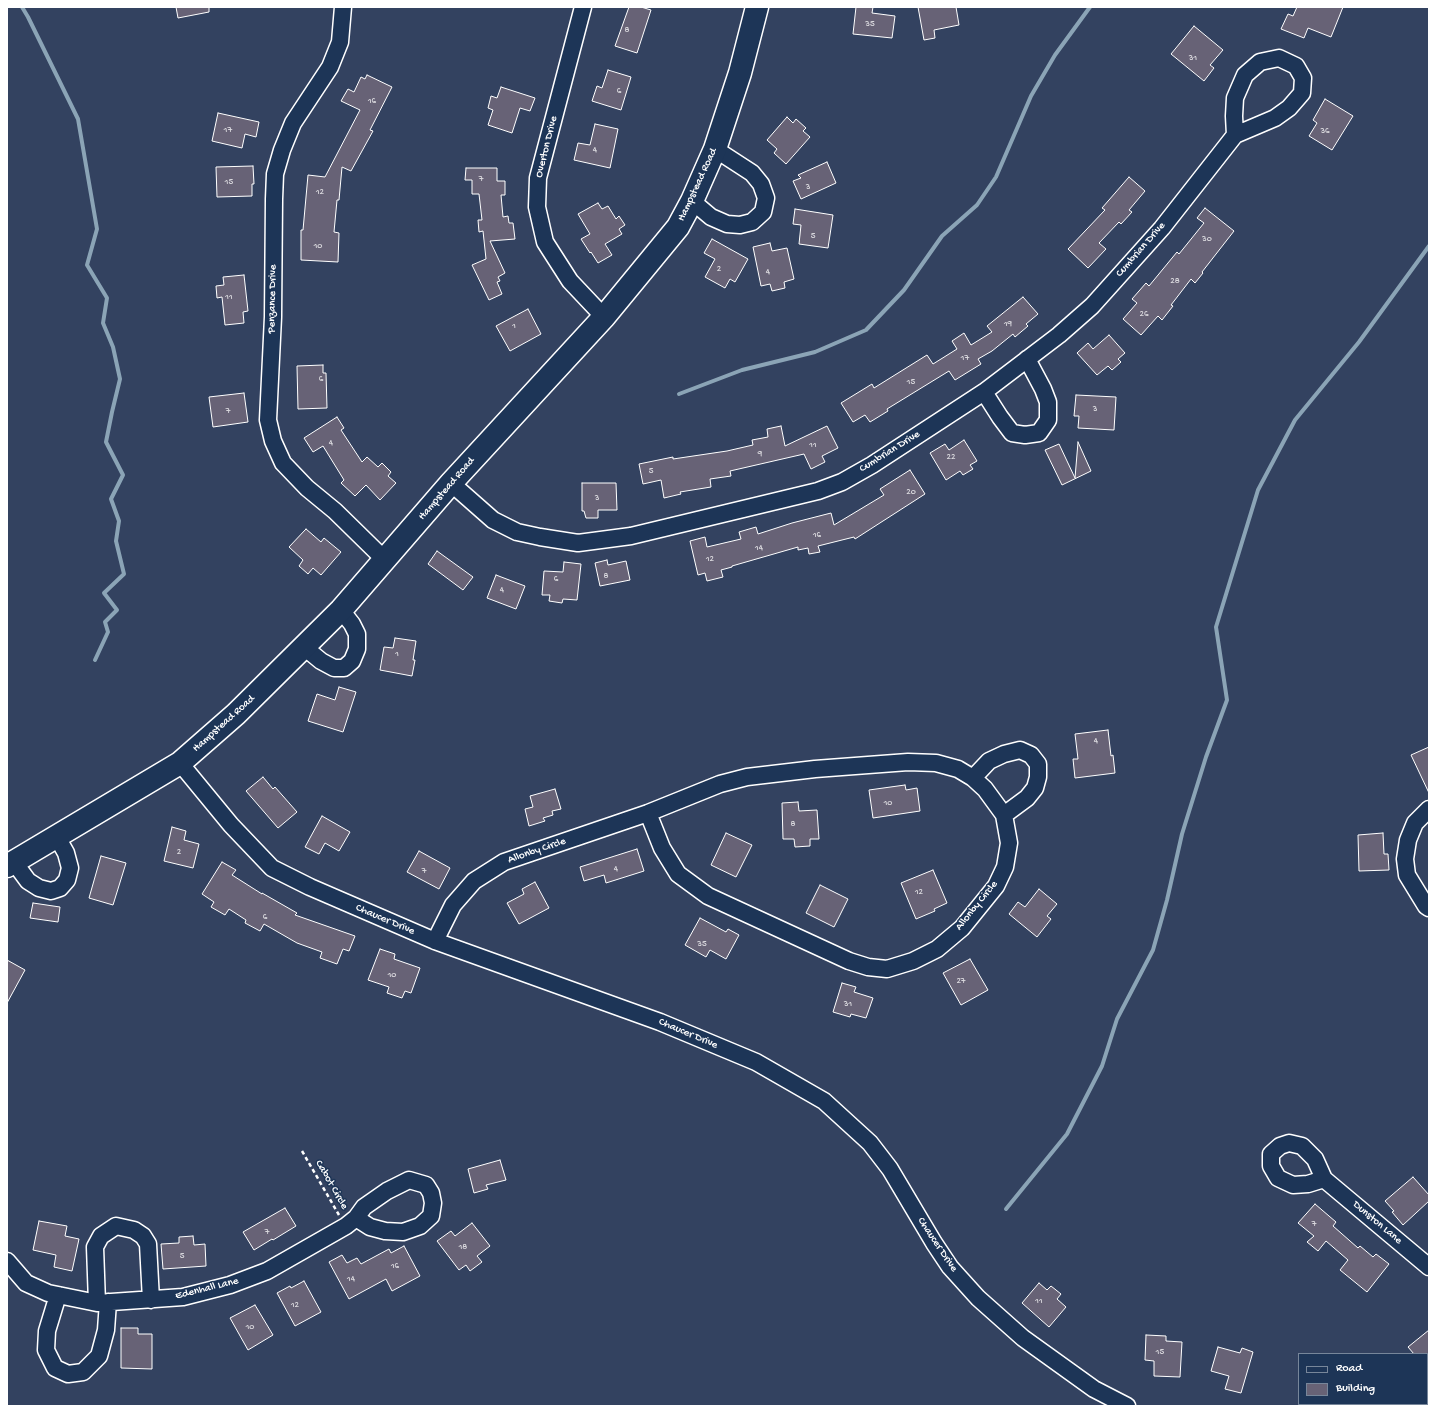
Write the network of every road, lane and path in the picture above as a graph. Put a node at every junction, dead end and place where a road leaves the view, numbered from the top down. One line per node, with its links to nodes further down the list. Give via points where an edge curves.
1 (343, 7): 11 (street, Penzance Drive, via 340,42 330,67 293,123 275,174 273,317 268,420 273,441 283,463)
2 (583, 7): 7 (street, Overton Drive, via 538,178 537,207 545,242 570,281)
3 (757, 7): 5 (street, Hampstead Road, via 740,73)
4 (1235, 135): 4 (street, Cumbrian Drive, via 1269,121 1289,108 1302,93 1303,78 1296,66 1279,58 1260,62 1246,75 1235,98); 8 (street, Cumbrian Drive, via 1162,228 1092,306)
5 (715, 149): 6 (street, Hampstead Road); 6 (street, via 752,173 761,184 766,198 763,212 752,222 740,225 727,224 711,217)
6 (692, 201): 7 (street, Hampstead Road, via 678,227)
7 (604, 317): 10 (street, Hampstead Road)
8 (1027, 359): 9 (street, Cumbrian Drive); 9 (street, via 1048,402 1048,420 1039,433 1025,436 1012,433)
9 (984, 392): 10 (street, Cumbrian Drive, via 842,482 818,491 631,536 578,543 517,532 493,520)
10 (451, 483): 11 (street, Hampstead Road)
11 (385, 560): 12 (street, Hampstead Road)
12 (341, 610): 13 (street, Hampstead Road); 13 (street, via 357,634 357,649 352,661 344,668 334,668)
13 (304, 648): 14 (street, Hampstead Road, via 236,714)
14 (180, 762): 19 (street, Hampstead Road); 22 (street, Chaucer Drive, via 231,825 272,868)
15 (973, 778): 17 (street, Allonby Circle, via 958,769 936,763 908,762 815,768 748,777 720,784); 18 (street, Allonby Circle); 18 (street, via 989,761 1004,754 1020,750 1031,755 1038,764 1035,788)
16 (1429, 809): 21 (street, via 1415,822 1408,840 1405,859 1407,875)
17 (648, 813): 18 (street, Allonby Circle, via 662,848 678,874 708,896 849,961 887,969 913,961 937,949 962,928 996,886 1005,867 1009,843); 22 (street, Allonby Circle, via 504,862 474,880 453,905)
18 (1004, 815)
19 (56, 837): 20 (street, Hampstead Road); 20 (street, via 66,853 70,868 67,880 60,888 51,891 39,888)
20 (11, 864)
21 (1429, 908)
22 (435, 941): 31 (street, Chaucer Drive, via 660,1022 756,1062 824,1101 874,1148 890,1169 950,1267 978,1298 1023,1338 1094,1389)
23 (302, 1151): 25 (path, Cabot Circle)
24 (1324, 1179): 27 (street, Dunston Lane)
25 (351, 1222): 29 (street, Edenhall Lane, via 267,1270 230,1285 183,1297)
26 (7, 1261): 28 (street, Edenhall Lane, via 26,1283)
27 (1429, 1267)
28 (58, 1295): 30 (street, Edenhall Lane); 30 (street, via 46,1350 55,1368 68,1374 83,1372 99,1356 106,1330)
29 (151, 1300): 30 (street, Edenhall Lane); 30 (street, via 148,1244 143,1236 134,1230 116,1226 101,1236 95,1247)
30 (103, 1303)
31 (1127, 1406)

